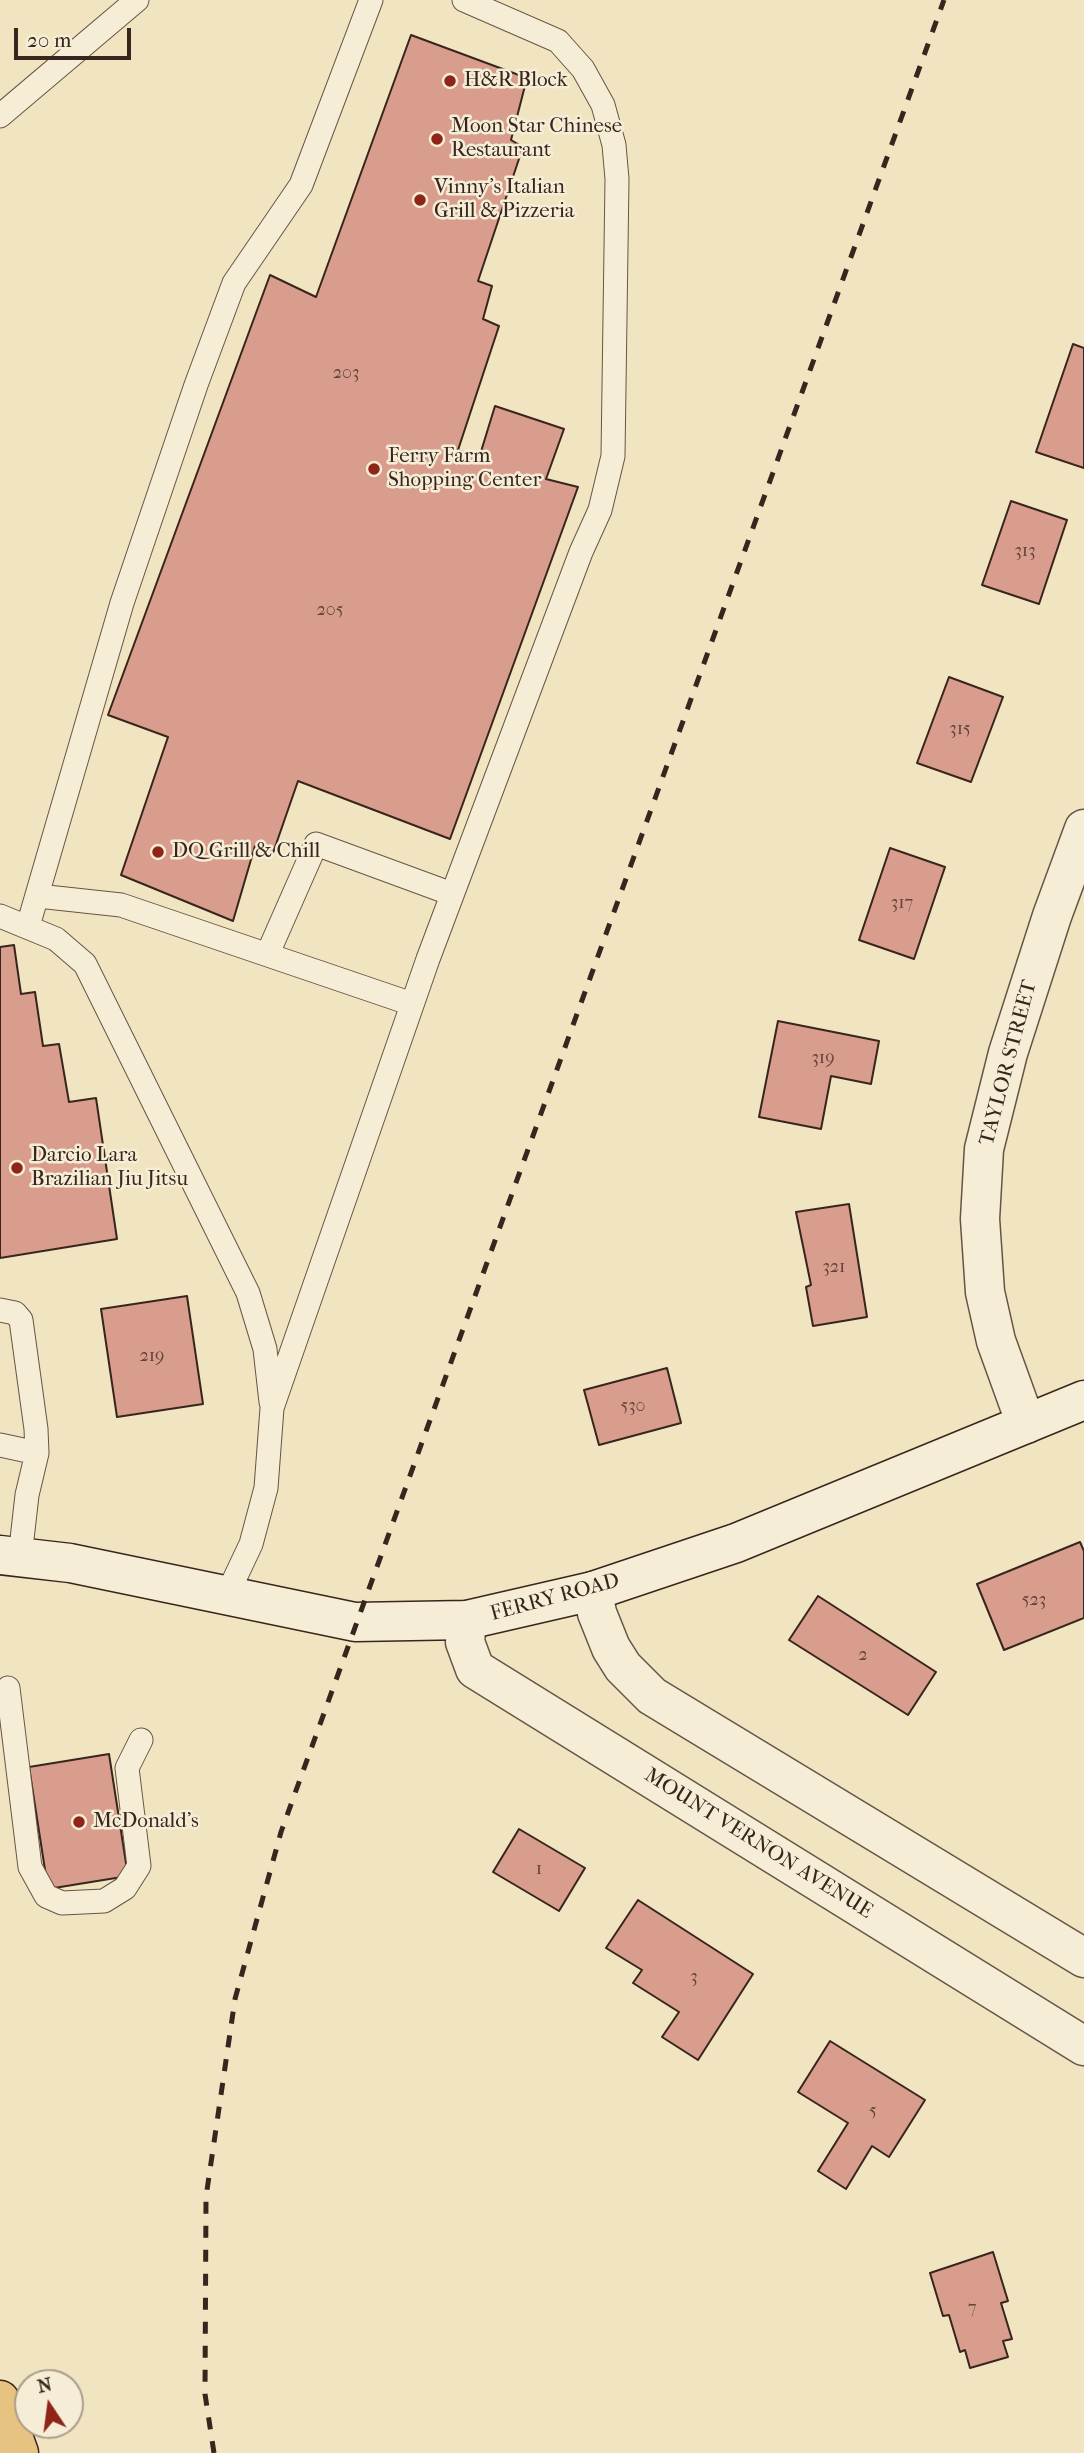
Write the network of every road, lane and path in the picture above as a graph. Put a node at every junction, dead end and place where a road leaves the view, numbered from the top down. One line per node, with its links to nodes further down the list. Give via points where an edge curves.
1 (137, 0): 4 (lane)
2 (371, 0): 7 (lane, via 301,185 234,284 196,385 122,603)
3 (464, 0): 6 (lane, via 558,41 583,69 603,105 614,145 617,193 613,456 600,510)
4 (0, 116)
5 (1084, 829): 15 (street, TAYLOR STREET, via 1012,1040 984,1149 980,1219 985,1292 996,1341)
6 (452, 894): 10 (lane, via 316,844); 11 (lane)
7 (38, 896): 9 (lane); 10 (lane, via 121,905)
8 (0, 916): 9 (lane)
9 (28, 926): 14 (lane, via 56,939 85,964 248,1293 265,1349)
10 (268, 953): 11 (lane)
11 (412, 1004): 14 (lane)
12 (0, 1310): 17 (lane, via 15,1313 21,1320)
13 (1084, 1400): 15 (street, FERRY ROAD)
14 (272, 1408): 20 (lane, via 266,1488 251,1544)
15 (1026, 1424): 19 (street, FERRY ROAD, via 736,1543)
16 (0, 1446): 17 (lane)
17 (37, 1453): 18 (lane)
18 (10, 1556): 20 (street, FERRY ROAD, via 71,1563)
19 (593, 1591): 21 (street, FERRY ROAD); 24 (street, via 611,1648 652,1696)
20 (226, 1597): 21 (street, FERRY ROAD, via 355,1622)
21 (467, 1620): 25 (street, MOUNT VERNON AVENUE, via 465,1642 475,1669)
22 (8, 1688): 23 (lane, via 30,1867 46,1896 62,1903 104,1900 125,1888 139,1866 127,1768)
23 (141, 1740)
24 (1084, 1958)
25 (1084, 2046)
26 (0, 2400): 27 (main road)
27 (19, 2453)

